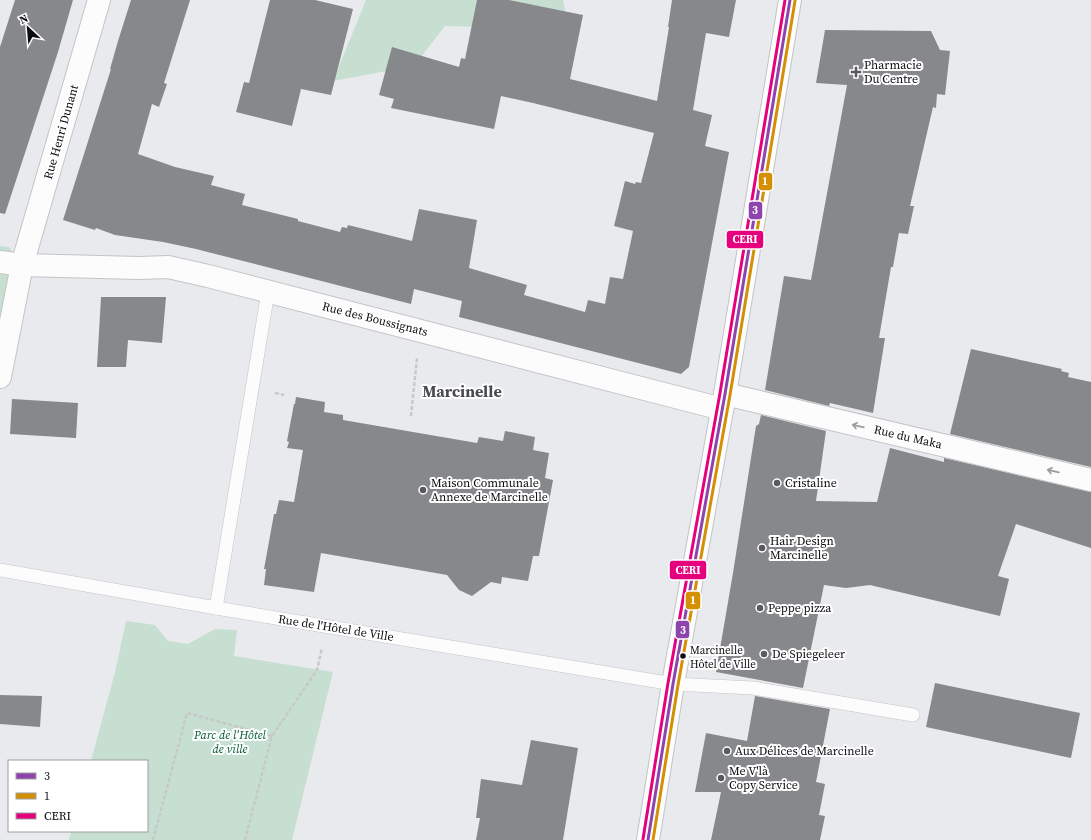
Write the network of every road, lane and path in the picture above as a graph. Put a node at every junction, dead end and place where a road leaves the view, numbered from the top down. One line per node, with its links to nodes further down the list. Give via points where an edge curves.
1 (99, 0): 4 (street, Rue Henri Dunant)
2 (790, 0): 8 (street)
3 (0, 262): 4 (street, Rue des Boussignats)
4 (22, 265): 5 (street, Rue des Boussignats, via 139,268 168,266); 7 (street, Rue Henri Dunant)
5 (268, 292): 8 (street, Rue des Boussignats); 12 (lane)
6 (417, 358): 9 (path)
7 (0, 377)
8 (724, 401): 10 (street, Rue du Maka, one-way to 8); 14 (street)
9 (411, 416)
10 (1091, 480)
11 (0, 570): 12 (lane, Rue de l'Hôtel de Ville)
12 (216, 608): 13 (lane, Rue de l'Hôtel de Ville)
13 (326, 626): 14 (lane, Rue de l'Hôtel de Ville); 16 (path, via 317,670)
14 (673, 684): 15 (lane, Rue de l'Hôtel de Ville, via 753,688); 19 (street)
15 (913, 715)
16 (272, 736): 17 (path, via 187,713); 18 (path)
17 (153, 840)
18 (245, 840)
19 (648, 840)

